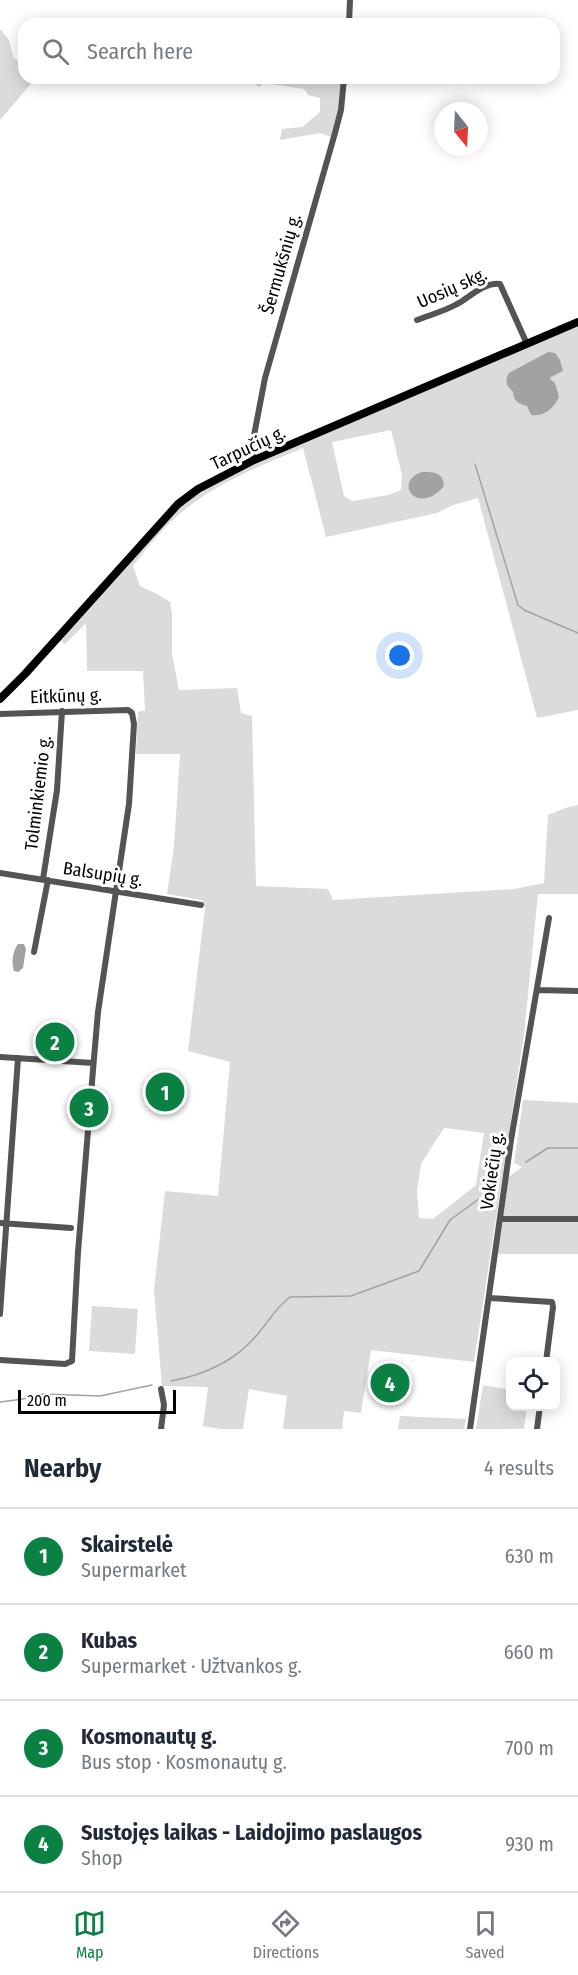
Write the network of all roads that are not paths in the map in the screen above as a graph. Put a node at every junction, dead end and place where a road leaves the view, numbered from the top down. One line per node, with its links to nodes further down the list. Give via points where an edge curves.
1 (350, 0): 2 (street)
2 (349, 18)
3 (343, 84): 7 (street, Šermukšnių g., via 335,133 265,378 252,446)
4 (417, 320): 6 (street, Uosių skg., via 458,304 485,287 500,284)
5 (578, 322): 6 (main road, Tarpučių g.)
6 (527, 344): 7 (main road, Tarpučių g.)
7 (254, 460): 8 (main road, Tarpučių g., via 178,504)
8 (0, 699)
9 (62, 711): 10 (street, Eitkūnų g.); 12 (street, Tolminkiemio g.); 13 (street, Eitkūnų g., via 132,713 129,804)
10 (0, 714)
11 (0, 873): 12 (street, Balsupių g.)
12 (45, 880): 13 (street, Balsupių g.); 16 (street, Tolminkiemio g.)
13 (117, 891): 14 (street, Balsupių g.); 21 (street)
14 (201, 905)
15 (549, 918): 17 (street, Vokiečių g.)
16 (34, 952)
17 (537, 990): 18 (street); 22 (street, Vokiečių g.)
18 (578, 991)
19 (0, 1057): 20 (street)
20 (18, 1058): 21 (street); 24 (street)
21 (93, 1063): 29 (street, via 72,1361 64,1364)
22 (501, 1219): 23 (street); 26 (street, Vokiečių g.)
23 (578, 1219)
24 (3, 1223): 25 (street); 27 (street)
25 (71, 1227)
26 (490, 1298): 28 (street, via 552,1302); 33 (street, Vokiečių g.)
27 (0, 1314)
28 (547, 1357)
29 (0, 1360)
30 (161, 1389): 32 (street)
31 (539, 1411): 34 (street)
32 (161, 1429)
33 (470, 1429)
34 (537, 1429)

